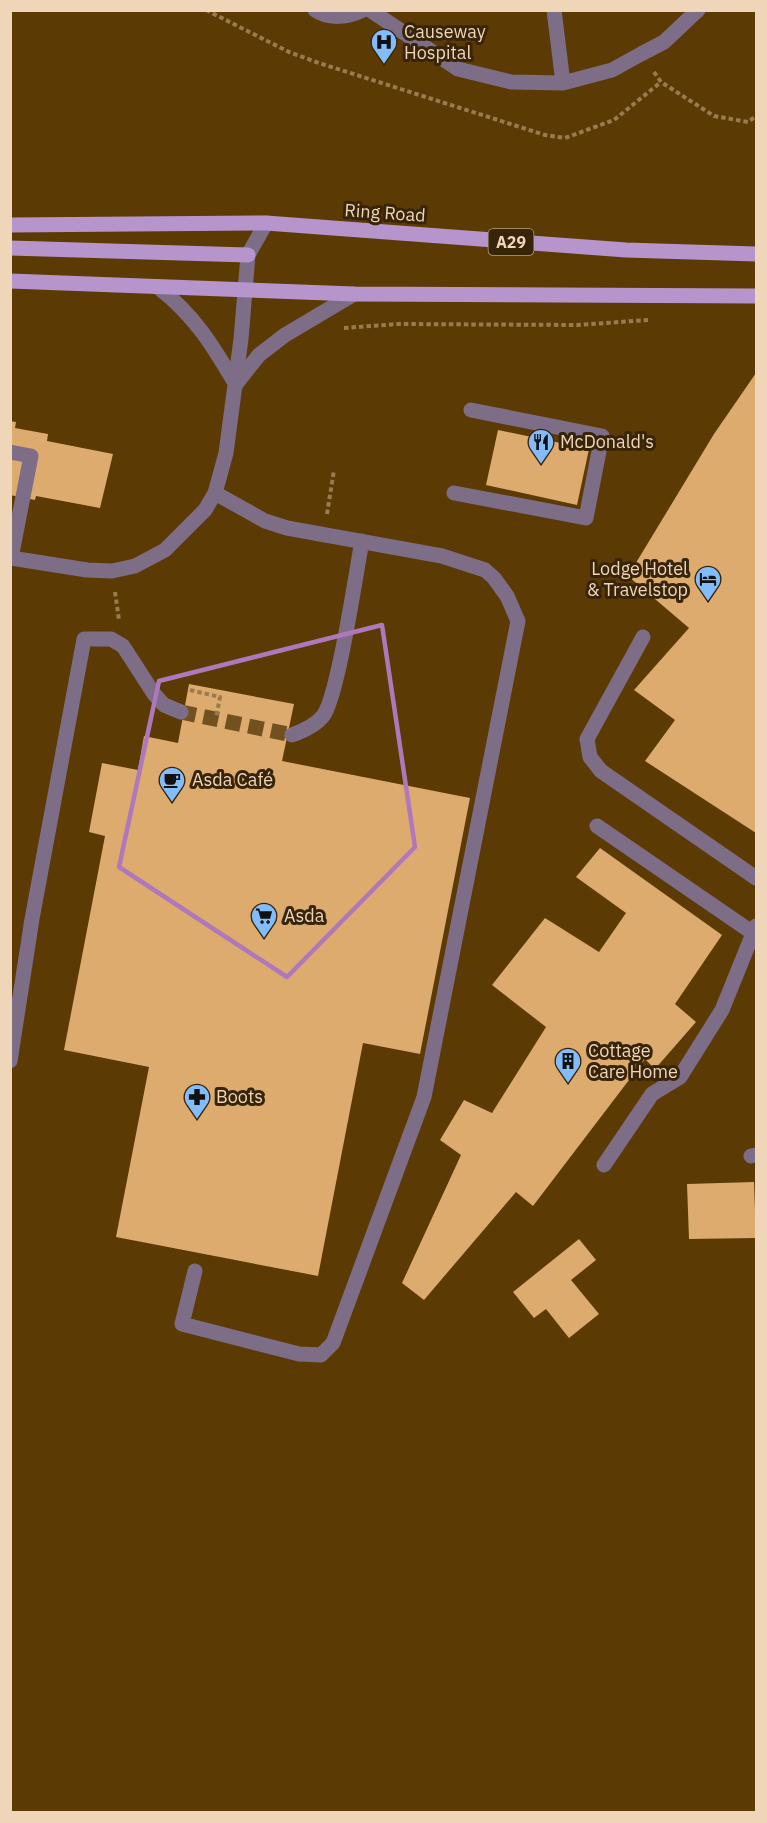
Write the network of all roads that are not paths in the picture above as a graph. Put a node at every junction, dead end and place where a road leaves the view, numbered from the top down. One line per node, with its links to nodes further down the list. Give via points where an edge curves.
1 (315, 10): 2 (lane, via 322,15 350,17)
2 (363, 10)
3 (370, 10): 6 (lane, via 458,69 511,82)
4 (554, 10): 6 (lane)
5 (698, 10): 6 (lane, via 664,42 612,70)
6 (563, 82)
7 (266, 223): 8 (main road, Ring Road / A29); 10 (main road, Ring Road / A29, via 626,250); 11 (lane)
8 (10, 225)
9 (10, 248): 11 (main road)
10 (756, 254)
11 (248, 255): 14 (lane)
12 (10, 281): 13 (main road)
13 (159, 288): 14 (main road); 17 (lane, via 178,302 206,333)
14 (246, 290): 15 (main road); 17 (lane)
15 (354, 294): 16 (main road); 17 (lane, via 259,355)
16 (756, 296)
17 (236, 385): 20 (lane, via 226,453)
18 (471, 410): 21 (lane, via 602,436 586,518)
19 (10, 452): 20 (lane, via 31,456 10,558 87,570 112,571 135,566 165,550 205,510)
20 (215, 493): 22 (lane, via 265,521)
21 (454, 493)
22 (362, 541): 25 (lane, via 335,681 324,715); 31 (lane, via 442,556 485,570 507,596 518,621 424,1097 343,1320 333,1343 321,1355 299,1354 182,1324)
23 (643, 637): 27 (lane, via 587,739 590,758 601,771)
24 (181, 712): 29 (lane, via 164,705 154,694 123,646 111,639 84,639)
25 (292, 735)
26 (597, 826): 28 (lane)
27 (756, 878)
28 (755, 930): 30 (lane, via 722,1010 680,1077 652,1094)
29 (10, 1061)
30 (604, 1165)
31 (195, 1271)

